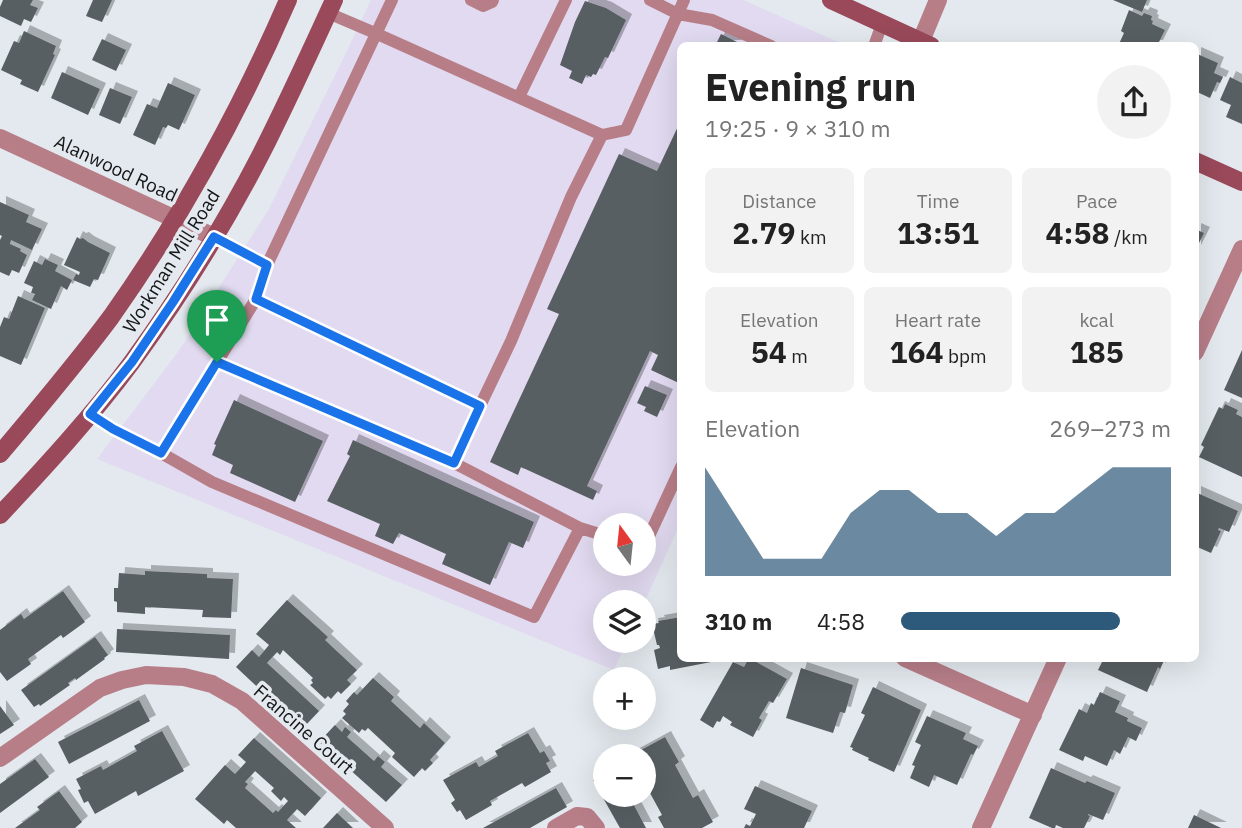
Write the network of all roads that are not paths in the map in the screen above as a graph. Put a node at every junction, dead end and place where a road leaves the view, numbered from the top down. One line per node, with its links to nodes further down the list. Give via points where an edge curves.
1 (288, 0): 23 (main road, Workman Mill Road, via 262,60)
2 (392, 0): 13 (lane)
3 (471, 0): 4 (lane, via 483,6)
4 (493, 0)
5 (566, 0): 18 (lane)
6 (650, 0): 11 (lane)
7 (684, 0): 11 (lane)
8 (831, 0): 12 (main road)
9 (938, 0): 17 (street)
10 (331, 7): 13 (lane); 24 (main road, Workman Mill Road, via 260,155)
11 (678, 14): 14 (lane, via 712,20); 19 (lane, via 626,130)
12 (882, 24): 15 (lane); 16 (main road)
13 (375, 33): 18 (lane); 26 (lane)
14 (762, 42)
15 (875, 42)
16 (924, 42)
17 (926, 42)
18 (519, 97): 19 (lane)
19 (603, 135): 30 (lane, via 571,197)
20 (0, 138): 23 (street, Alanwood Road)
21 (1199, 163): 22 (main road)
22 (1242, 182)
23 (176, 218): 24 (street, Alanwood Road); 33 (main road, Workman Mill Road, via 103,327)
24 (214, 237): 26 (lane); 31 (main road, Workman Mill Road, via 146,342)
25 (1242, 249): 28 (street)
26 (267, 265): 27 (lane)
27 (256, 299): 29 (lane); 30 (lane)
28 (1199, 343)
29 (217, 362): 32 (lane); 34 (lane)
30 (480, 406): 34 (lane)
31 (90, 414): 32 (lane); 36 (main road, Workman Mill Road)
32 (161, 453): 38 (lane, via 212,482 534,617)
33 (0, 454)
34 (454, 463): 38 (lane)
35 (677, 476): 37 (lane)
36 (0, 515)
37 (656, 521)
38 (580, 528): 39 (lane)
39 (593, 532)
40 (914, 662): 42 (street)
41 (1056, 662): 42 (street)
42 (1033, 716): 47 (street)
43 (0, 758): 44 (street, Francine Court, via 100,688 146,675 184,677 212,684 242,701)
44 (385, 828)
45 (555, 828): 46 (street, via 576,816 587,817)
46 (596, 828)
47 (981, 828)

